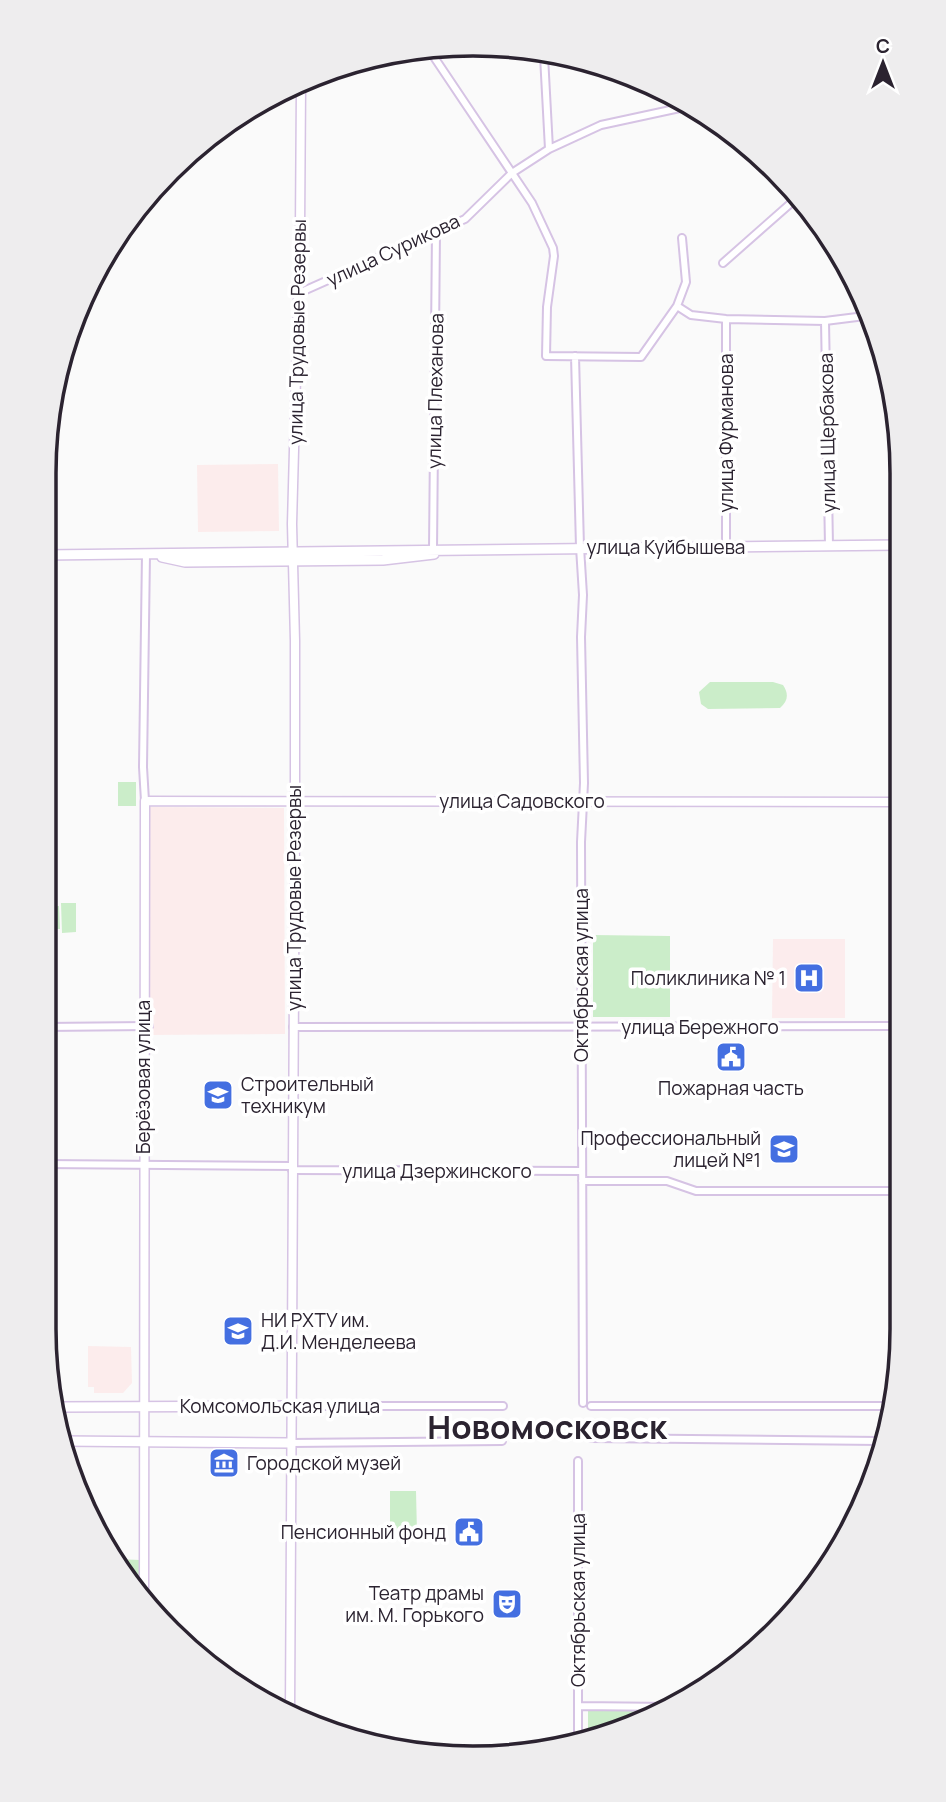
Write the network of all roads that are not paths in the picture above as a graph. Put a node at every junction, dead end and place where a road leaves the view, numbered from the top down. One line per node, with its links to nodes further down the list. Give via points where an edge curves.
1 (435, 58): 6 (street)
2 (544, 63): 5 (street)
3 (301, 94): 11 (street, улица Трудовые Резервы)
4 (676, 109): 5 (street, улица Сурикова, via 601,125)
5 (549, 149): 6 (street, улица Сурикова)
6 (512, 173): 8 (street, улица Сурикова, via 465,219); 16 (street, via 532,203 554,252 546,356)
7 (791, 203): 10 (street)
8 (436, 232): 11 (street, улица Сурикова); 22 (street, улица Плеханова)
9 (682, 237): 12 (street, via 687,282)
10 (723, 263)
11 (299, 293): 25 (street, улица Трудовые Резервы)
12 (677, 306): 14 (street, via 691,315); 16 (street, via 641,357)
13 (859, 316): 15 (street)
14 (726, 319): 15 (street); 20 (street, улица Фурманова)
15 (825, 321): 18 (street, улица Щербакова)
16 (575, 356): 19 (street, Октябрьская улица)
17 (890, 544): 18 (main road, улица Куйбышева)
18 (829, 546): 20 (main road, улица Куйбышева)
19 (580, 547): 20 (main road, улица Куйбышева); 21 (main road, улица Куйбышева); 28 (street, Октябрьская улица)
20 (726, 547)
21 (468, 549): 22 (main road, улица Куйбышева); 25 (main road, via 383,560)
22 (433, 550): 25 (main road, улица Куйбышева)
23 (146, 554): 24 (main road); 25 (main road, via 184,562); 26 (street, Берёзовая улица)
24 (56, 555)
25 (292, 557): 27 (street, улица Трудовые Резервы)
26 (145, 801): 27 (street, улица Садовского); 30 (street, Берёзовая улица)
27 (295, 801): 28 (street, улица Садовского); 33 (street, улица Трудовые Резервы)
28 (583, 801): 29 (street, улица Садовского); 34 (street, Октябрьская улица)
29 (890, 802)
30 (146, 1026): 32 (street); 36 (street, Берёзовая улица)
31 (890, 1026): 34 (street, улица Бережного)
32 (56, 1027)
33 (293, 1027): 34 (street, улица Бережного); 37 (street, улица Трудовые Резервы)
34 (581, 1028): 38 (street, Октябрьская улица)
35 (56, 1164): 36 (street, улица Дзержинского)
36 (143, 1164): 37 (street, улица Дзержинского); 42 (street, Берёзовая улица)
37 (292, 1168): 38 (street, улица Дзержинского); 43 (street, улица Трудовые Резервы)
38 (582, 1171): 39 (street, Октябрьская улица)
39 (582, 1181): 40 (street, via 667,1181 696,1191); 41 (street, Октябрьская улица)
40 (890, 1191)
41 (583, 1403)
42 (144, 1406): 43 (main road, Комсомольская улица); 47 (main road, Комсомольская улица); 50 (street, Берёзовая улица)
43 (291, 1406): 44 (street, Комсомольская улица); 53 (street, улица Трудовые Резервы)
44 (503, 1406)
45 (591, 1406): 46 (street)
46 (883, 1406)
47 (64, 1408)
48 (591, 1438): 52 (street)
49 (71, 1441): 50 (main road, Комсомольская улица)
50 (144, 1441): 53 (main road, Комсомольская улица); 55 (street, Берёзовая улица)
51 (502, 1441): 53 (street, Комсомольская улица)
52 (875, 1441)
53 (291, 1443): 56 (street, улица Трудовые Резервы)
54 (578, 1461): 57 (street, Октябрьская улица)
55 (144, 1585)
56 (290, 1703)
57 (578, 1706): 58 (street); 59 (street, Октябрьская улица)
58 (649, 1707)
59 (578, 1733)

